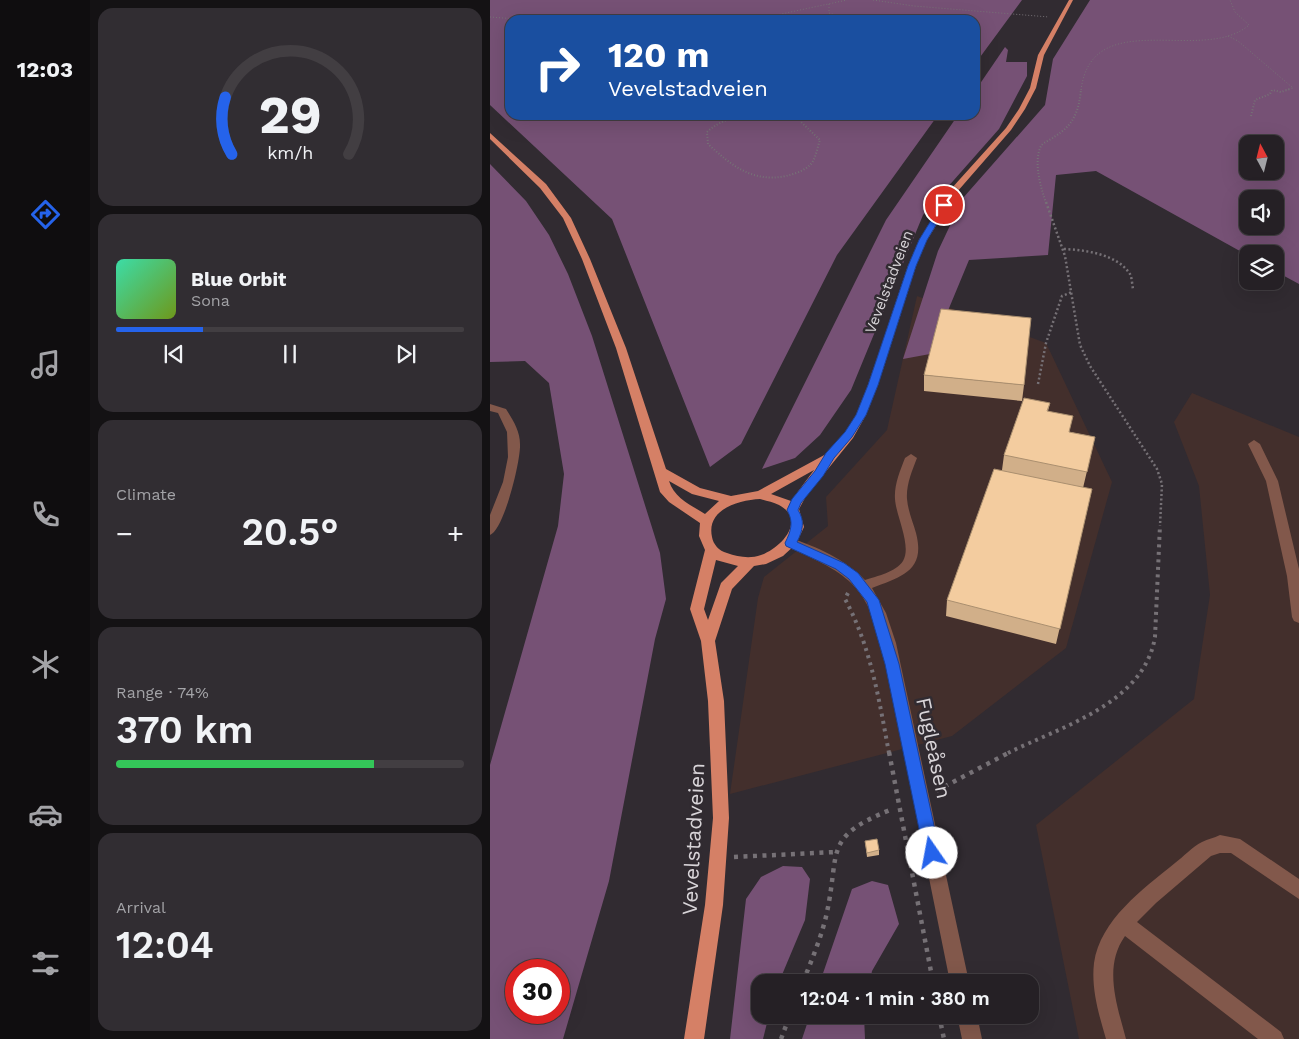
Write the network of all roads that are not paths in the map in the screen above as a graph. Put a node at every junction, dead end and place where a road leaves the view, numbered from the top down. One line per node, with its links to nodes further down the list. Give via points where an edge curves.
1 (1071, 0): 5 (main road, Vevelstadveien, via 1041,55 1033,88 1022,109 1009,129 954,191 923,240 866,403 849,435)
2 (490, 135): 7 (main road, via 543,186 567,218 613,327)
3 (490, 407): 12 (street, via 502,411 512,431 514,461)
4 (1254, 444): 17 (street, via 1272,480 1294,576)
5 (830, 456): 8 (main road, Vevelstadveien); 10 (main road, Vevelstadveien)
6 (911, 458): 16 (street, via 903,477 901,498 903,519 912,539 912,556 903,570)
7 (662, 471): 9 (main road, Vevelstadveien, via 696,491); 11 (main road, via 666,492)
8 (760, 495): 9 (main road, Vevelstadveien); 10 (main road, Vevelstadveien, via 779,499)
9 (731, 500): 11 (main road, Vevelstadveien, via 716,509)
10 (793, 510): 13 (main road, via 798,530)
11 (707, 521): 14 (main road, Vevelstadveien, via 705,536)
12 (490, 530)
13 (790, 543): 15 (main road, via 773,556); 16 (street, Fugleåsen, via 840,566)
14 (712, 550): 15 (main road, via 728,560); 18 (main road, Vevelstadveien, via 697,609)
15 (750, 562): 18 (main road, Vevelstadveien, via 726,587)
16 (863, 586): 21 (street, Fugleåsen, via 873,600 884,630)
17 (1299, 617)
18 (708, 641): 23 (main road, Vevelstadveien, via 719,751 719,857 709,949)
19 (1299, 890): 20 (street, via 1234,845 1220,844 1206,849)
20 (1123, 923): 25 (street, via 1106,952 1104,977); 26 (street)
21 (958, 974)
22 (969, 1024): 24 (street)
23 (694, 1039)
24 (972, 1039)
25 (1116, 1039)
26 (1274, 1039)

